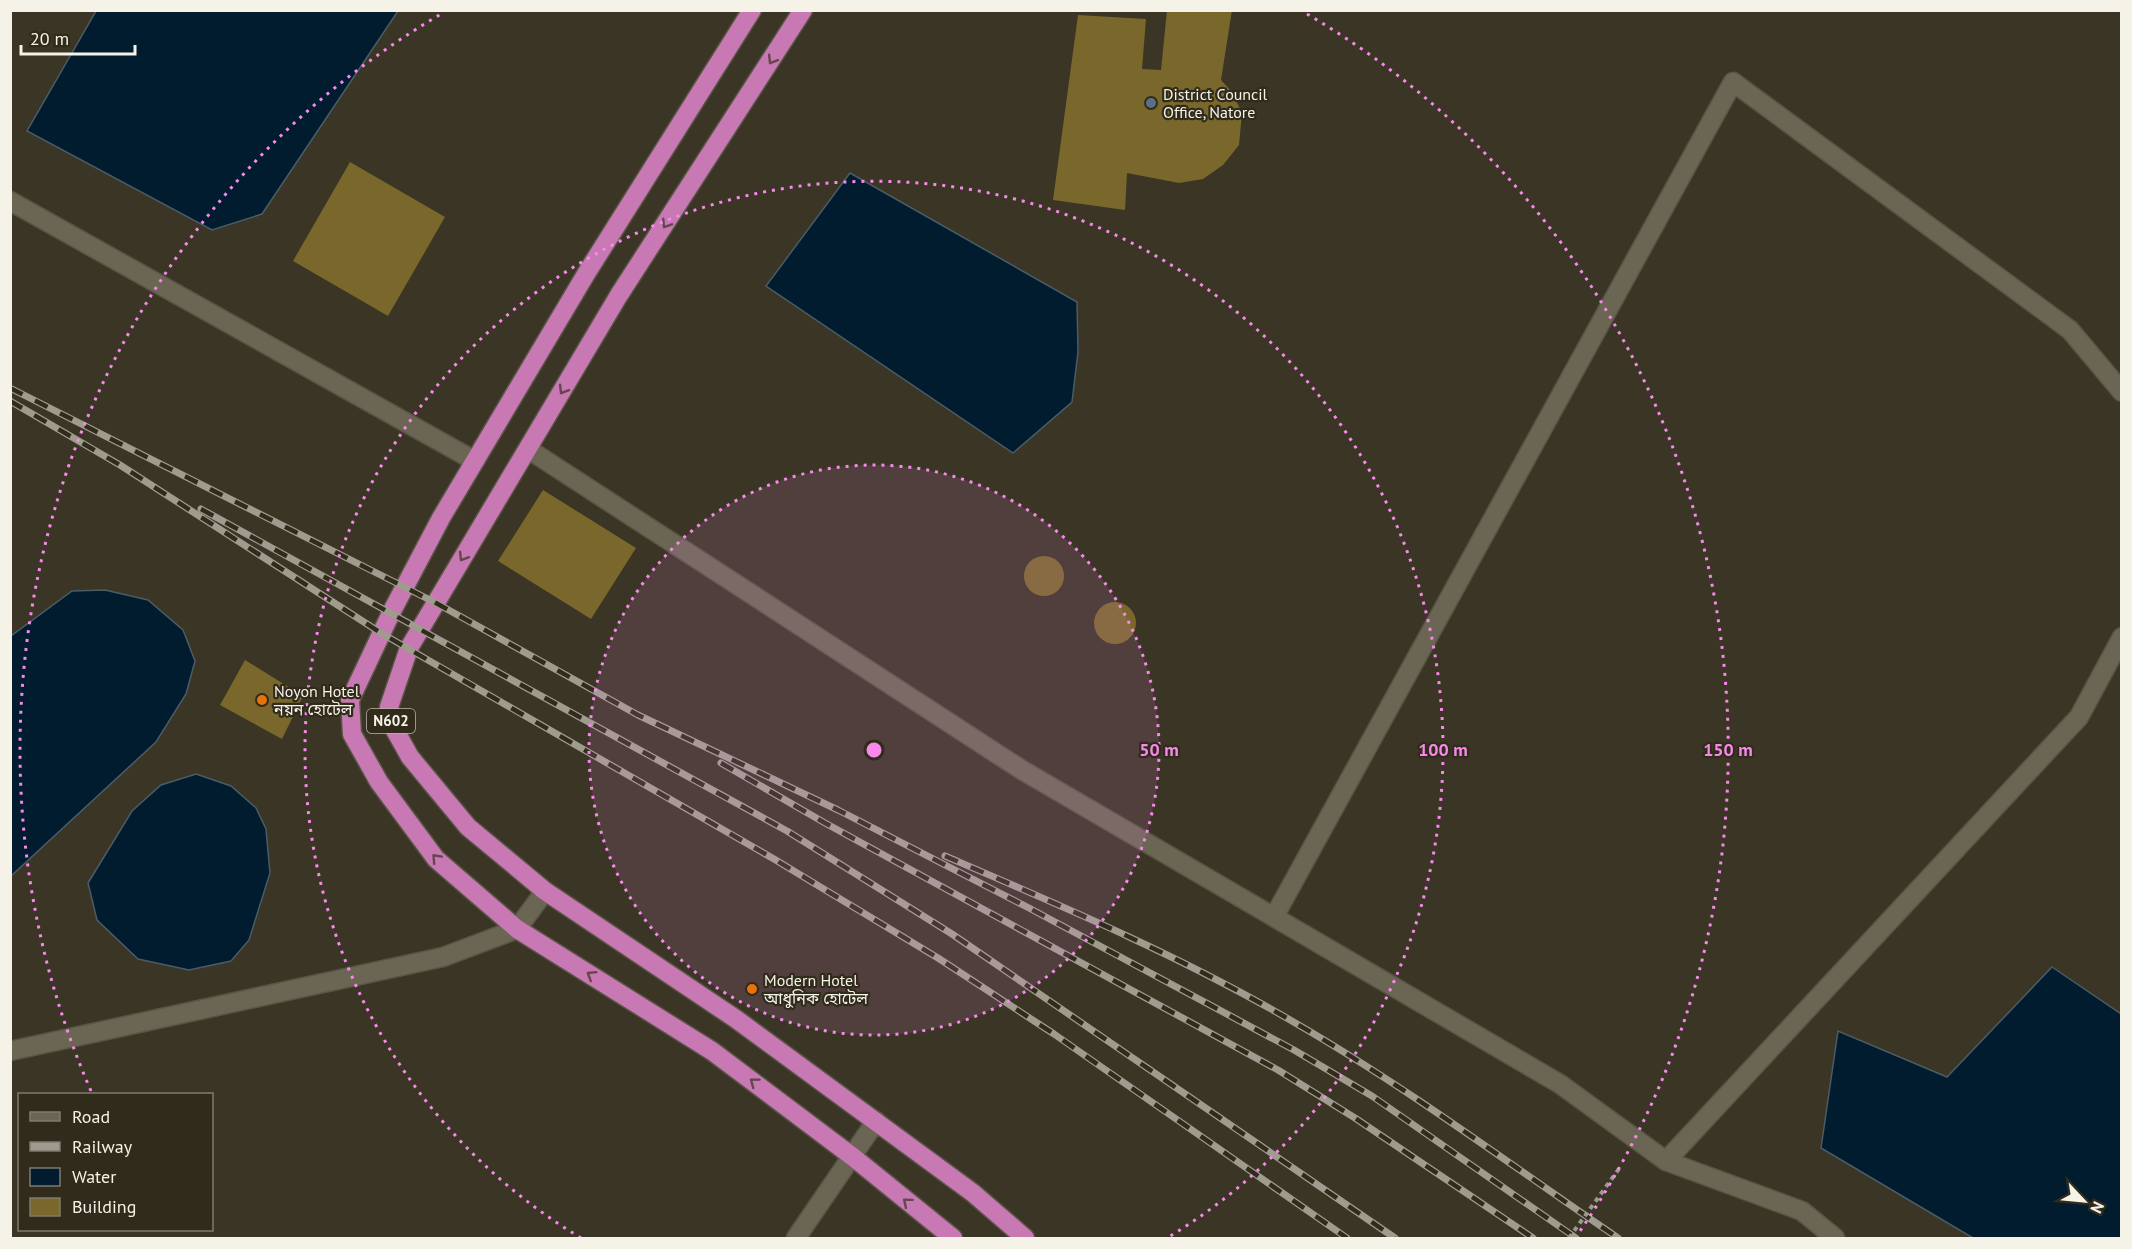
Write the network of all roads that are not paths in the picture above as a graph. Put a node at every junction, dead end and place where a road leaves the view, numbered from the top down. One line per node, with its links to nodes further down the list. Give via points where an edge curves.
1 (752, 10): 6 (highway, N602, via 586,274)
2 (803, 10): 5 (highway, N602, one-way to 5, via 620,295)
3 (10, 201): 6 (street)
4 (2121, 392): 9 (street, via 2070,330 1733,82)
5 (528, 449): 8 (highway, N602, one-way to 8, via 410,648 389,707 391,723 410,757 468,827); 9 (street, via 1022,771)
6 (475, 461): 10 (highway, N602, one-way to 6, via 436,859 379,782 352,734 350,700 404,587)
7 (2121, 637): 14 (street, via 2079,717)
8 (545, 891): 10 (street); 12 (highway, N602, via 736,1019)
9 (1274, 917): 14 (street, via 1560,1084)
10 (517, 929): 11 (street, via 443,957); 13 (highway, N602, one-way to 10, via 712,1051)
11 (10, 1051)
12 (876, 1121): 13 (street); 17 (highway, N602, via 973,1193)
13 (853, 1157): 15 (street); 16 (highway, N602, one-way to 13)
14 (1666, 1161): 18 (street, via 1802,1210)
15 (796, 1239)
16 (953, 1239)
17 (1025, 1239)
18 (1835, 1239)

